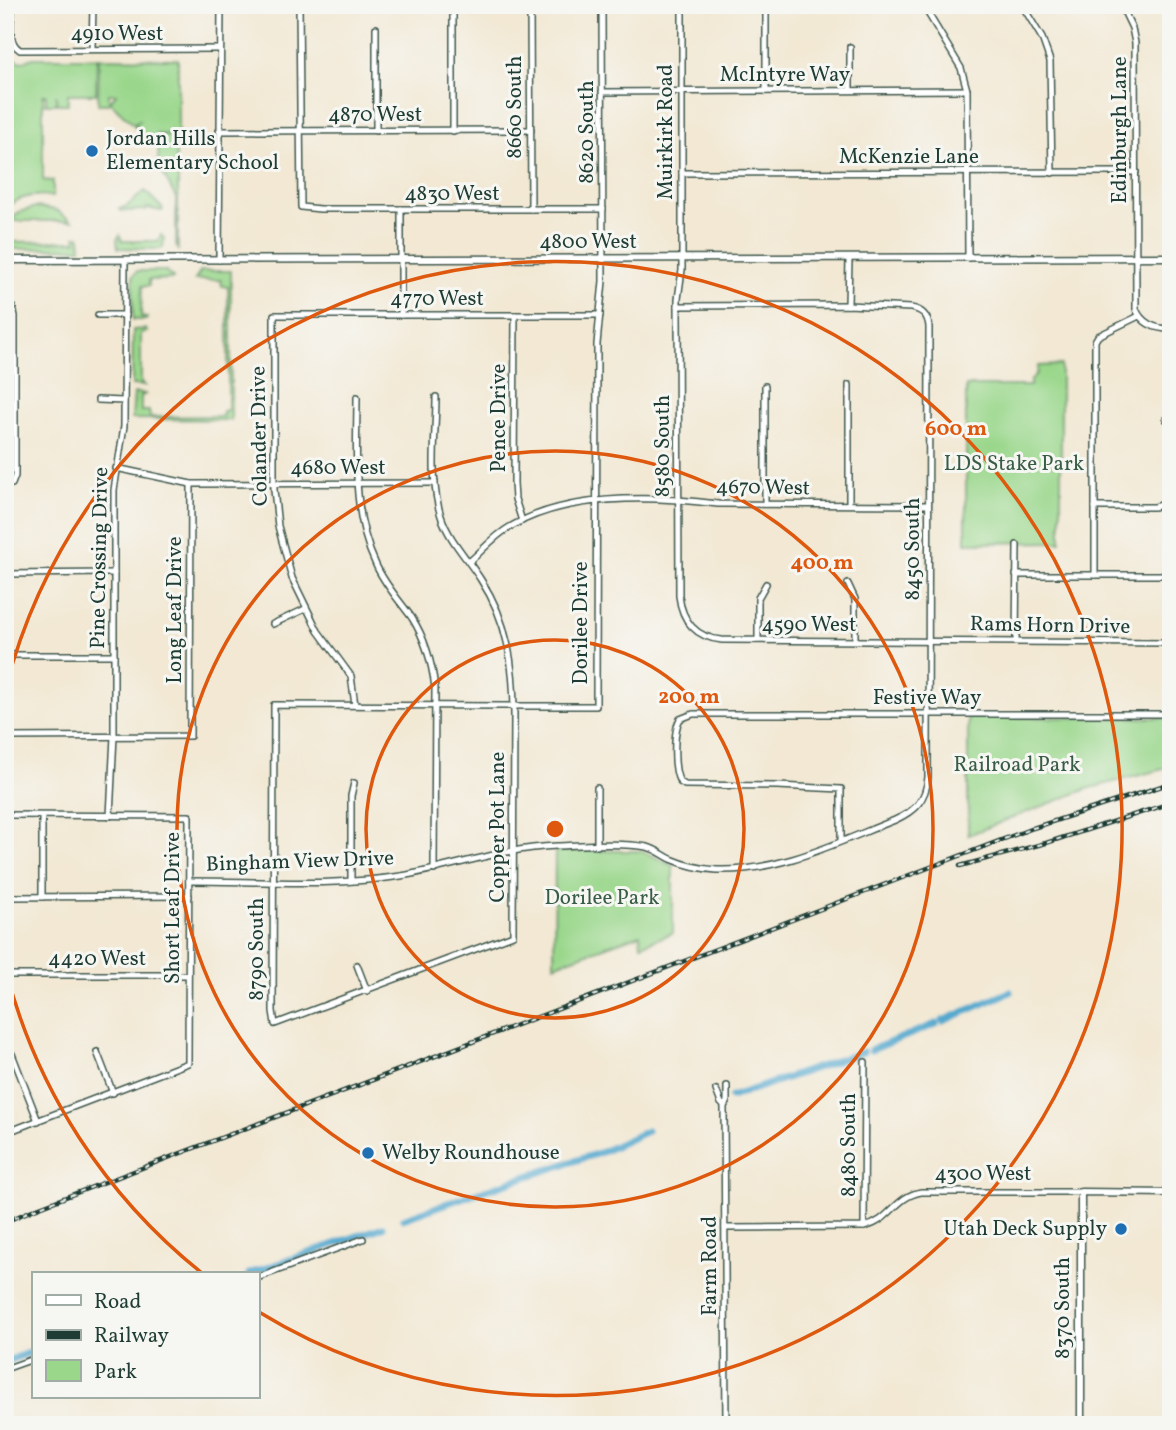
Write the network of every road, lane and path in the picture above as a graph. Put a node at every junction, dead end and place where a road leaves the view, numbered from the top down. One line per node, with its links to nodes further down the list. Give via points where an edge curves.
1 (12, 5): 15 (street, 4910 West, via 15,47)
2 (93, 5): 15 (street)
3 (220, 5): 16 (street)
4 (299, 5): 24 (street)
5 (530, 5): 22 (street, 8660 South)
6 (603, 5): 21 (street, 8620 South)
7 (682, 5): 19 (street, Muirkirk Road)
8 (766, 5): 20 (street)
9 (923, 5): 18 (street, via 961,68)
10 (1022, 5): 30 (street, via 1051,61)
11 (1121, 5): 28 (street, Edinburgh Lane, via 1135,43)
12 (453, 8): 26 (street)
13 (376, 28): 25 (street)
14 (850, 47): 17 (street)
15 (92, 49): 16 (street, 4910 West)
16 (219, 49): 23 (street)
17 (850, 90): 18 (street, McIntyre Way); 20 (street, McIntyre Way)
18 (967, 90): 27 (street)
19 (682, 91): 20 (street, McIntyre Way); 21 (street, McIntyre Way); 29 (street, Muirkirk Road)
20 (766, 91)
21 (603, 92): 33 (street, 8620 South)
22 (531, 130): 26 (street, 4870 West); 32 (street, 8660 South)
23 (219, 131): 24 (street, 4870 West); 41 (street)
24 (299, 131): 25 (street, 4870 West); 31 (street, 4830 West, via 300,207)
25 (376, 131): 26 (street, 4870 West)
26 (453, 131)
27 (968, 172): 29 (street, McKenzie Lane); 30 (street, McKenzie Lane); 36 (street)
28 (1136, 172): 30 (street, McKenzie Lane); 34 (street, Edinburgh Lane)
29 (682, 173): 37 (street, Muirkirk Road)
30 (1052, 173)
31 (401, 209): 32 (street, 4830 West); 42 (street)
32 (531, 209): 33 (street, 4830 West)
33 (603, 209): 43 (street, 8620 South)
34 (1136, 257): 35 (street, 4800 West); 36 (street, 4800 West); 53 (street, Edinburgh Lane)
35 (1171, 257)
36 (968, 258): 38 (street, 4800 West)
37 (682, 259): 38 (street, 4800 West); 43 (street, 4800 West); 45 (street, 8580 South)
38 (849, 259): 46 (street)
39 (5, 260): 40 (street, 4800 West)
40 (125, 260): 41 (street, 4800 West); 49 (street, Pine Crossing Drive)
41 (219, 260): 42 (street, 4800 West)
42 (401, 260): 43 (street, 4800 West); 51 (street)
43 (603, 260): 47 (street, Dorilee Drive)
44 (7, 304): 63 (street, via 15,316 11,425 15,476)
45 (678, 306): 46 (street); 67 (street, 8580 South)
46 (848, 306): 72 (street, 8450 South, via 911,308 923,313 929,327)
47 (600, 314): 52 (street, 4770 West); 68 (street, Dorilee Drive)
48 (98, 315): 49 (street)
49 (125, 315): 60 (street, Pine Crossing Drive)
50 (274, 315): 51 (street, 4770 West); 65 (street, Colander Drive)
51 (401, 315): 52 (street, 4770 West)
52 (514, 315): 74 (street, Pence Drive, via 514,494)
53 (1139, 316): 54 (street, via 1152,326); 73 (street, via 1095,341)
54 (1171, 329)
55 (849, 385): 71 (street)
56 (765, 386): 70 (street)
57 (357, 397): 66 (street)
58 (436, 397): 62 (street, Copper Pot Lane)
59 (98, 400): 60 (street)
60 (124, 401): 61 (street, Pine Crossing Drive)
61 (116, 468): 64 (street, 4680 West); 77 (street, Pine Crossing Drive)
62 (435, 483): 66 (street, 4680 West); 76 (street, Copper Pot Lane, via 445,525)
63 (8, 484)
64 (191, 484): 65 (street, 4680 West); 100 (street, Long Leaf Drive, via 190,736)
65 (274, 484): 66 (street, 4680 West); 84 (street, Colander Drive, via 284,552)
66 (357, 484): 96 (street, via 366,541 376,565 424,640 432,663)
67 (679, 500): 68 (street, 4670 West); 70 (street, 4670 West); 86 (street, 8580 South, via 679,596 683,616)
68 (597, 501): 74 (street, 4670 West, via 567,505); 97 (street, Dorilee Drive, via 596,706)
69 (1171, 502): 73 (street, via 1154,507)
70 (765, 504): 71 (street, 4670 West)
71 (849, 504): 72 (street, 4670 West)
72 (929, 505): 89 (street, 8450 South)
73 (1095, 507): 80 (street)
74 (522, 521): 76 (street, 4670 West, via 500,533)
75 (1017, 545): 79 (street)
76 (469, 562): 97 (street, Copper Pot Lane, via 492,599 504,630 512,665)
77 (114, 573): 78 (street); 93 (street, Pine Crossing Drive)
78 (5, 574)
79 (1016, 575): 80 (street); 90 (street)
80 (1095, 575): 81 (street)
81 (1171, 575)
82 (766, 584): 87 (street, via 758,598)
83 (848, 584): 88 (street, via 855,599)
84 (306, 609): 85 (street); 95 (street, Colander Drive, via 351,676)
85 (274, 624)
86 (692, 629): 87 (street, 4590 West, via 713,639)
87 (758, 640): 88 (street, 4590 West)
88 (855, 640): 89 (street, 4590 West)
89 (929, 640): 90 (street, Rams Horn Drive); 98 (street, 8450 South)
90 (1016, 641): 91 (street, Rams Horn Drive)
91 (1171, 643)
92 (11, 655): 93 (street)
93 (114, 655): 100 (street, Pine Crossing Drive)
94 (274, 705): 95 (street, Dorilee Drive); 113 (street, 8790 South)
95 (355, 705): 96 (street, Dorilee Drive)
96 (435, 706): 97 (street, Dorilee Drive); 111 (street)
97 (513, 706): 110 (street, Copper Pot Lane)
98 (928, 714): 99 (street, Festive Way); 104 (street, 8450 South); 108 (street, Festive Way, via 693,714 677,723 676,774 680,782 841,789)
99 (1171, 714)
100 (114, 736): 101 (street); 107 (street, Pine Crossing Drive)
101 (5, 737)
102 (354, 783): 114 (street)
103 (597, 788): 109 (street)
104 (927, 788): 108 (street, Bingham View Drive, via 909,814)
105 (5, 815): 106 (street, Short Leaf Drive)
106 (42, 816): 107 (street, Short Leaf Drive); 117 (street)
107 (110, 816): 112 (street, Short Leaf Drive, via 189,816)
108 (841, 841): 109 (street, Bingham View Drive, via 781,863 741,870 685,864 645,847)
109 (597, 846): 110 (street, Bingham View Drive)
110 (513, 851): 111 (street, Bingham View Drive); 121 (street, Copper Pot Lane, via 513,936)
111 (435, 870): 114 (street, Bingham View Drive)
112 (188, 881): 113 (street, Bingham View Drive); 115 (street, Short Leaf Drive)
113 (273, 881): 114 (street, Bingham View Drive); 122 (street, 8790 South)
114 (351, 881)
115 (188, 896): 117 (street); 120 (street, Short Leaf Drive)
116 (5, 897): 117 (street)
117 (42, 897)
118 (357, 965): 121 (street)
119 (5, 975): 120 (street, 4420 West)
120 (188, 975): 128 (street, Short Leaf Drive, via 188,1063)
121 (367, 991): 122 (street, Copper Pot Lane)
122 (275, 1024)
123 (97, 1052): 128 (street)
124 (12, 1054): 130 (street)
125 (865, 1062): 134 (street, 8480 South)
126 (727, 1086): 129 (street, Farm Road)
127 (716, 1090): 129 (street)
128 (113, 1093): 130 (street)
129 (724, 1106): 135 (street, Farm Road)
130 (38, 1121): 131 (street)
131 (5, 1133)
132 (1081, 1192): 133 (street, 4300 West); 134 (street, 4300 West, via 921,1192 899,1201 876,1225); 142 (street, 8370 South)
133 (1171, 1193)
134 (864, 1227): 135 (street)
135 (725, 1228): 141 (street, Farm Road)
136 (363, 1239): 137 (street)
137 (259, 1277)
138 (32, 1359): 139 (street)
139 (5, 1369)
140 (688, 1422): 141 (street)
141 (726, 1423)
142 (1081, 1425)

